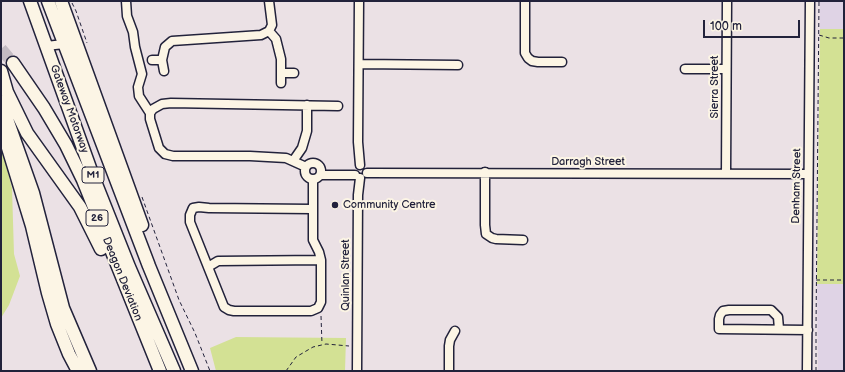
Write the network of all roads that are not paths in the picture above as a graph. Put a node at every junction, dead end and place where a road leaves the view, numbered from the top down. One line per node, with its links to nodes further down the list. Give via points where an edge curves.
1 (30, 1): 12 (highway, Gateway Motorway / M1)
2 (48, 1): 11 (highway, Gateway Motorway / M1)
3 (61, 1): 41 (highway, via 149,246)
4 (126, 1): 29 (street, via 127,16 142,74 138,87 139,96)
5 (269, 1): 10 (street, via 272,25)
6 (360, 1): 17 (street, Quinlan Street)
7 (525, 1): 15 (street, via 525,53 528,58 538,62)
8 (727, 1): 20 (street, Sierra Street)
9 (810, 1): 37 (street, Denham Street)
10 (268, 31): 14 (street, via 261,35 172,41 165,47); 23 (street, via 276,39 281,59)
11 (64, 44): 12 (street); 41 (highway, Gateway Motorway / M1)
12 (46, 46): 50 (highway, Gateway Motorway / M1, via 94,179)
13 (152, 60): 14 (street)
14 (162, 60): 22 (street)
15 (562, 62)
16 (13, 63): 46 (highway, Deagon Deviation / 26, via 44,108 83,180)
17 (359, 64): 18 (street); 33 (street, Quinlan Street)
18 (458, 66)
19 (686, 68): 20 (street)
20 (726, 69): 36 (street, Sierra Street)
21 (1, 71): 46 (highway, via 16,113 27,133 80,207)
22 (164, 71)
23 (281, 73): 24 (street); 25 (street)
24 (294, 73)
25 (281, 83)
26 (1, 102): 48 (highway, via 33,193 63,308)
27 (307, 105): 28 (street); 29 (street, via 171,103 162,104); 31 (street, via 307,131 302,148)
28 (338, 106)
29 (150, 113): 31 (street, via 159,148 165,154 250,156 286,158)
30 (1, 125): 47 (highway, via 32,226 57,324)
31 (293, 161): 32 (street)
32 (306, 168): 35 (street, via 306,175); 35 (street, via 312,163 317,164)
33 (357, 172): 34 (street, Darragh Street, via 365,167 367,172); 35 (street); 52 (street, Quinlan Street)
34 (485, 172): 36 (street, Darragh Street); 39 (street, via 486,234 496,239)
35 (318, 174): 38 (street)
36 (726, 174): 37 (street, Darragh Street)
37 (808, 174): 44 (street, Denham Street)
38 (312, 209): 40 (street, via 312,240); 42 (street, via 193,208 190,222)
39 (523, 240)
40 (321, 260): 42 (street, via 218,261); 42 (street, via 321,302 318,308 311,311 228,310 224,307)
41 (149, 266): 51 (highway, Gateway Motorway / M1)
42 (208, 266)
43 (779, 329): 43 (street, via 719,329 720,314 729,310 771,310 778,317); 44 (street)
44 (808, 330): 54 (street, Denham Street)
45 (454, 331): 53 (street, via 449,346)
46 (148, 343): 49 (highway, Deagon Deviation / 26)
47 (78, 371)
48 (90, 371)
49 (160, 371)
50 (174, 371)
51 (192, 371)
52 (357, 371)
53 (449, 371)
54 (807, 371)

